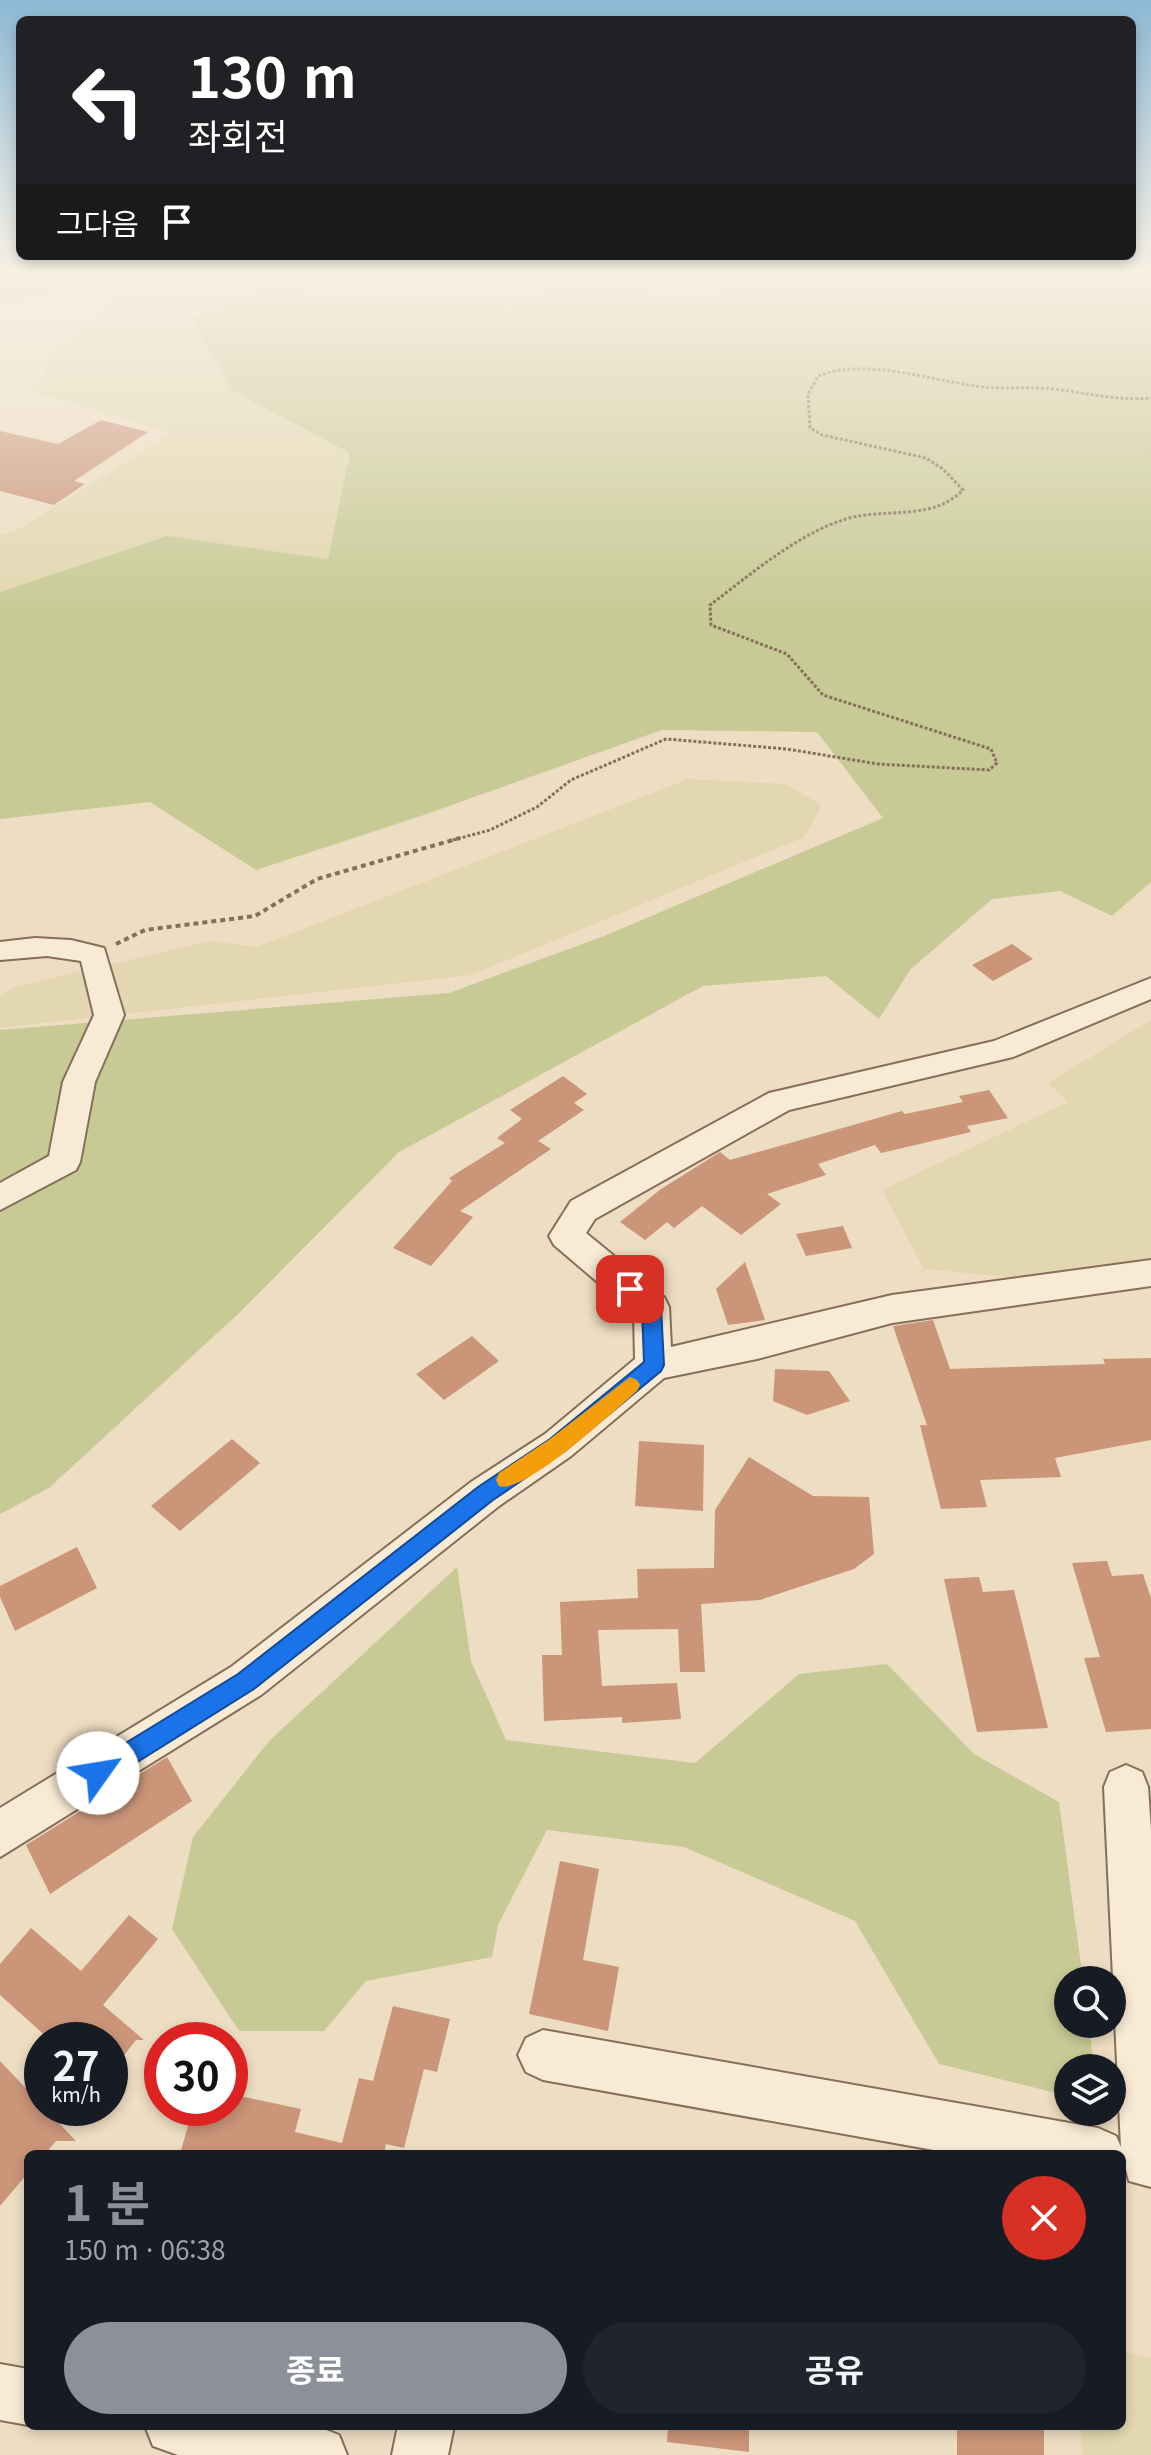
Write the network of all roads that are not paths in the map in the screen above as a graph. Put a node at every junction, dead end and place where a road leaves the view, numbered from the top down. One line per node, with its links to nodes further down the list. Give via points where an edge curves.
1 (0, 951): 3 (street, via 77,949 94,955 109,1015 79,1082 64,1162)
2 (1151, 988): 5 (street, via 1002,1050 780,1101 583,1210 566,1236 651,1307)
3 (0, 1198)
4 (1151, 1273): 5 (street, via 892,1309)
5 (654, 1365): 7 (street, via 558,1445 485,1494 246,1681)
6 (1126, 1787): 10 (street)
7 (0, 1834)
8 (543, 2055): 9 (street)
9 (1076, 2150)
10 (1140, 2161)
11 (0, 2392): 12 (street)
12 (24, 2396)
13 (193, 2430): 15 (street)
14 (425, 2430): 16 (street)
15 (319, 2455)
16 (420, 2455)

